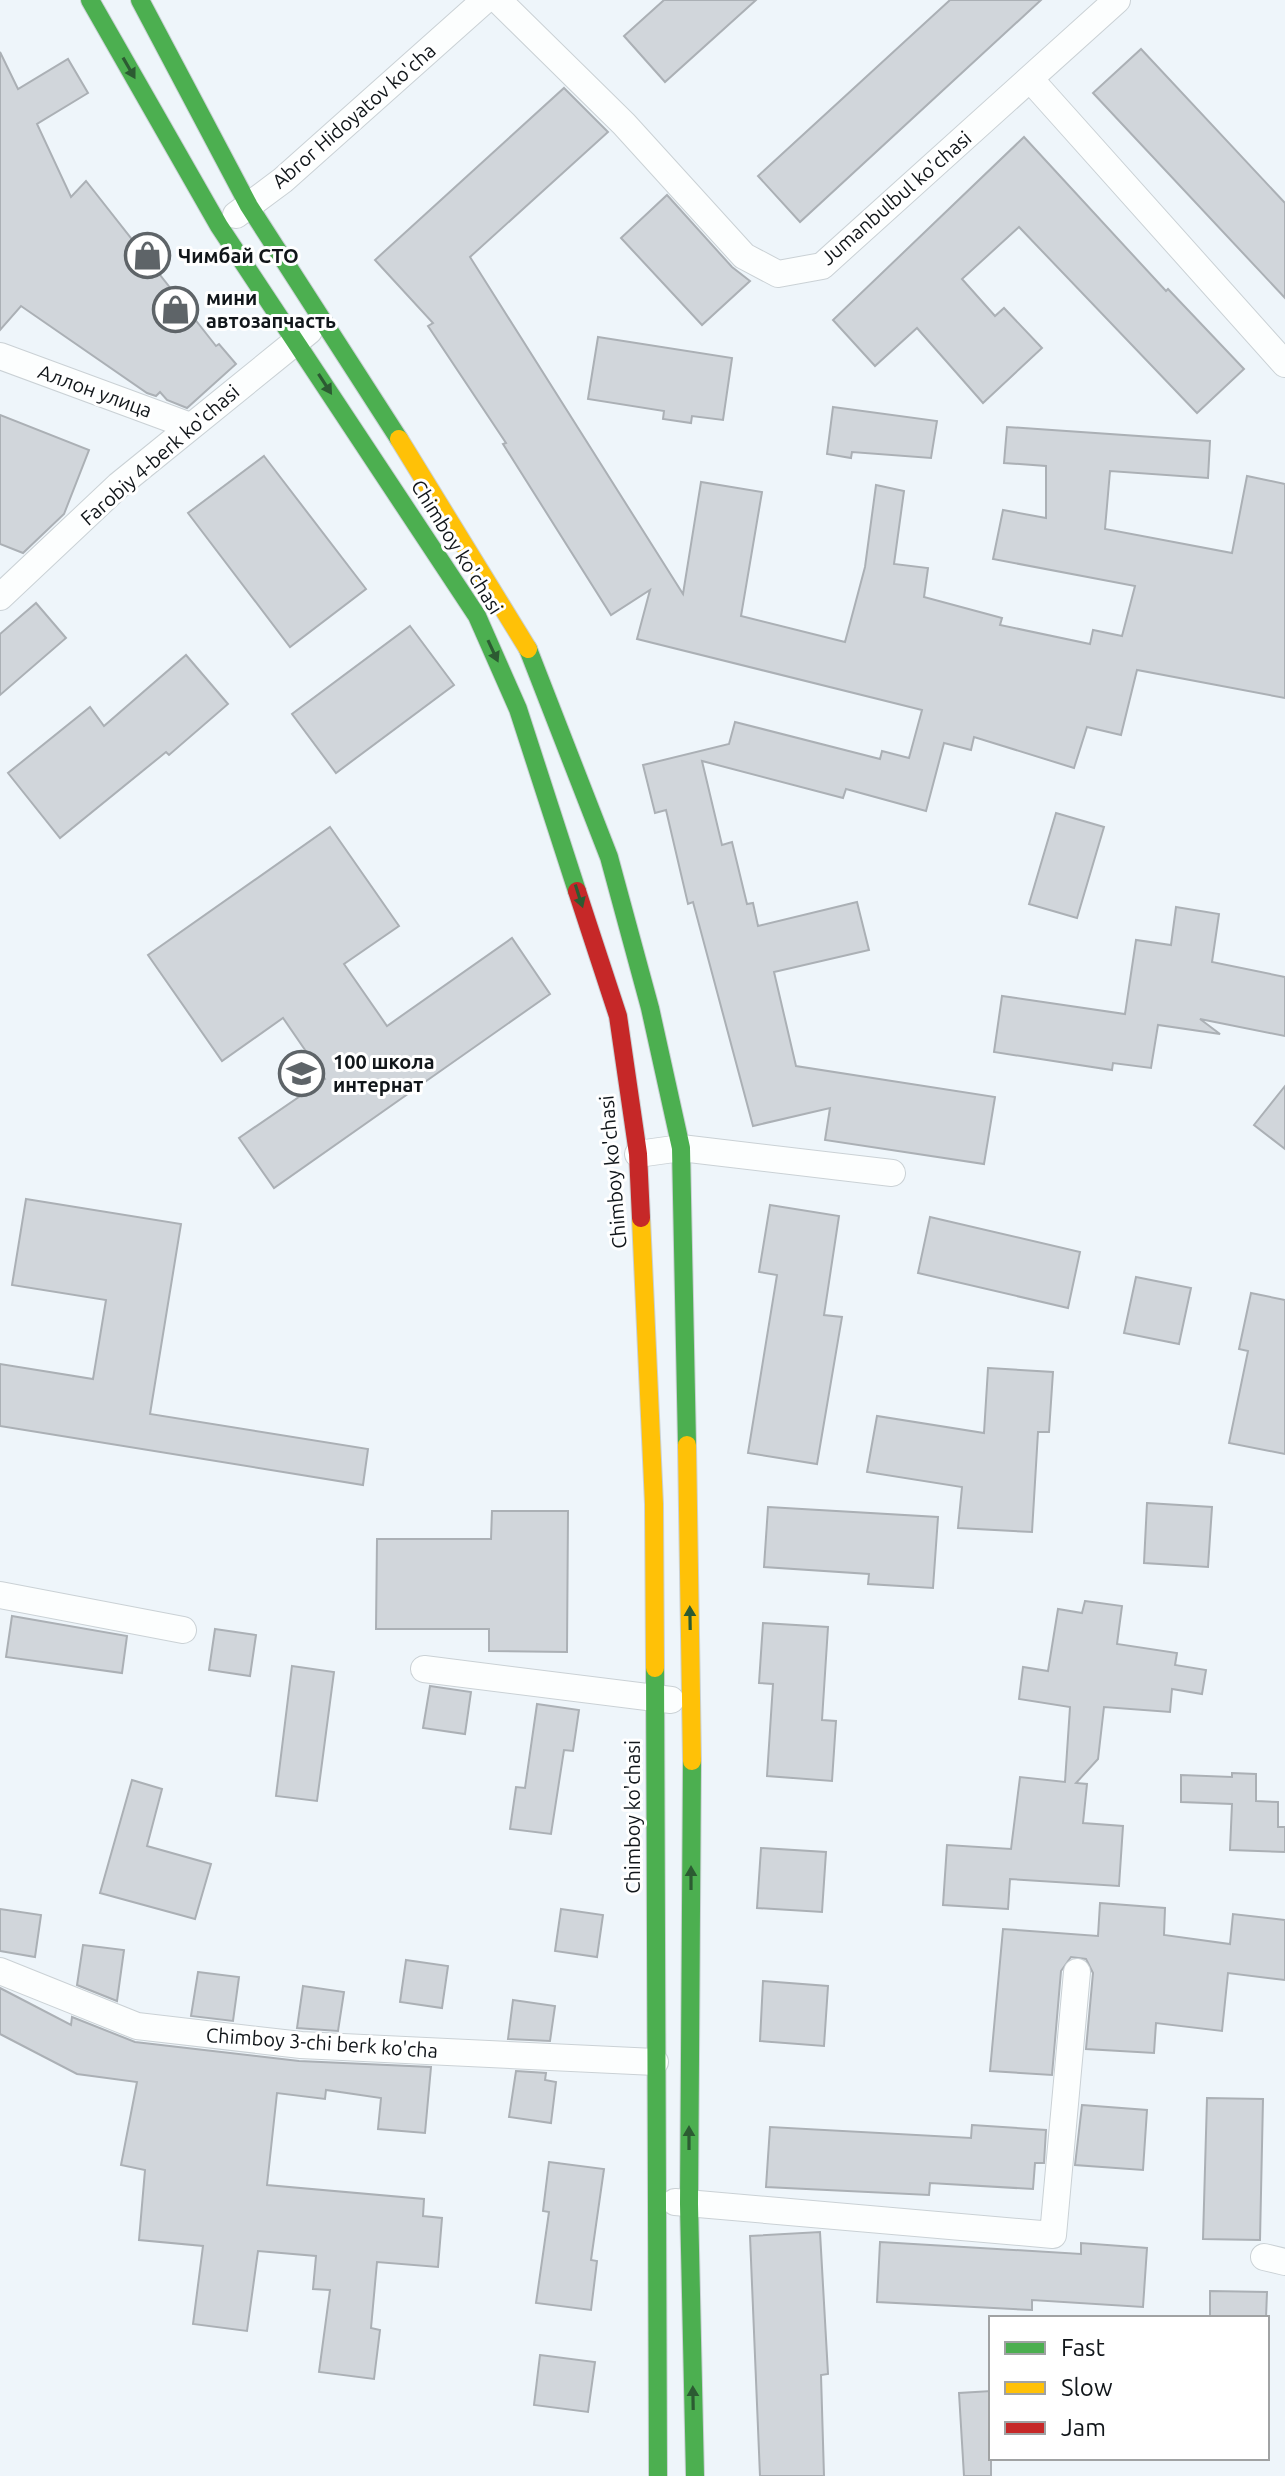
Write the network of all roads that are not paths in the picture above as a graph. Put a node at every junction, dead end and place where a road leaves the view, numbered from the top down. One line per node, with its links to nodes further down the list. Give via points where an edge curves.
1 (90, 0): 8 (main road, Chimboy ko'chasi, one-way to 8)
2 (140, 0): 7 (main road, Chimboy ko'chasi)
3 (485, 0): 7 (street, Abror Hidoyatov ko'cha)
4 (498, 0): 6 (street, Jumanbulbul ko'chasi, via 624,124 744,256 778,274 822,266)
5 (1117, 0): 6 (street, Jumanbulbul ko'chasi)
6 (1031, 80): 12 (street)
7 (249, 206): 8 (street, Abror Hidoyatov ko'cha); 9 (main road, Chimboy ko'chasi)
8 (219, 226): 10 (main road, Chimboy ko'chasi)
9 (325, 320): 10 (street, Farobiy 4-berk ko'chasi); 15 (main road, Chimboy ko'chasi, via 530,652 609,857)
10 (296, 340): 13 (street, Farobiy 4-berk ko'chasi); 16 (main road, Chimboy ko'chasi, one-way to 16, via 477,616 509,685 618,1016)
11 (0, 356): 13 (street, Аллон улица)
12 (1285, 364)
13 (190, 426): 14 (street, Farobiy 4-berk ko'chasi)
14 (0, 597)
15 (681, 1148): 16 (street); 17 (street); 22 (main road, Chimboy ko'chasi, one-way to 15)
16 (638, 1154): 21 (main road, Chimboy ko'chasi, via 654,1504)
17 (892, 1173)
18 (0, 1595): 19 (street)
19 (183, 1630)
20 (424, 1669): 21 (street)
21 (655, 1699): 22 (street); 25 (main road, Chimboy ko'chasi)
22 (692, 1701): 27 (main road, Chimboy ko'chasi, one-way to 22)
23 (0, 1971): 25 (street, Chimboy 3-chi berk ko'cha, via 137,2026 301,2045)
24 (1077, 1972): 27 (street, via 1053,2235)
25 (655, 2062): 26 (main road, Chimboy ko'chasi)
26 (655, 2201): 27 (street); 28 (main road, Chimboy ko'chasi)
27 (689, 2204): 29 (main road, Chimboy ko'chasi, one-way to 27)
28 (658, 2476)
29 (695, 2476)

